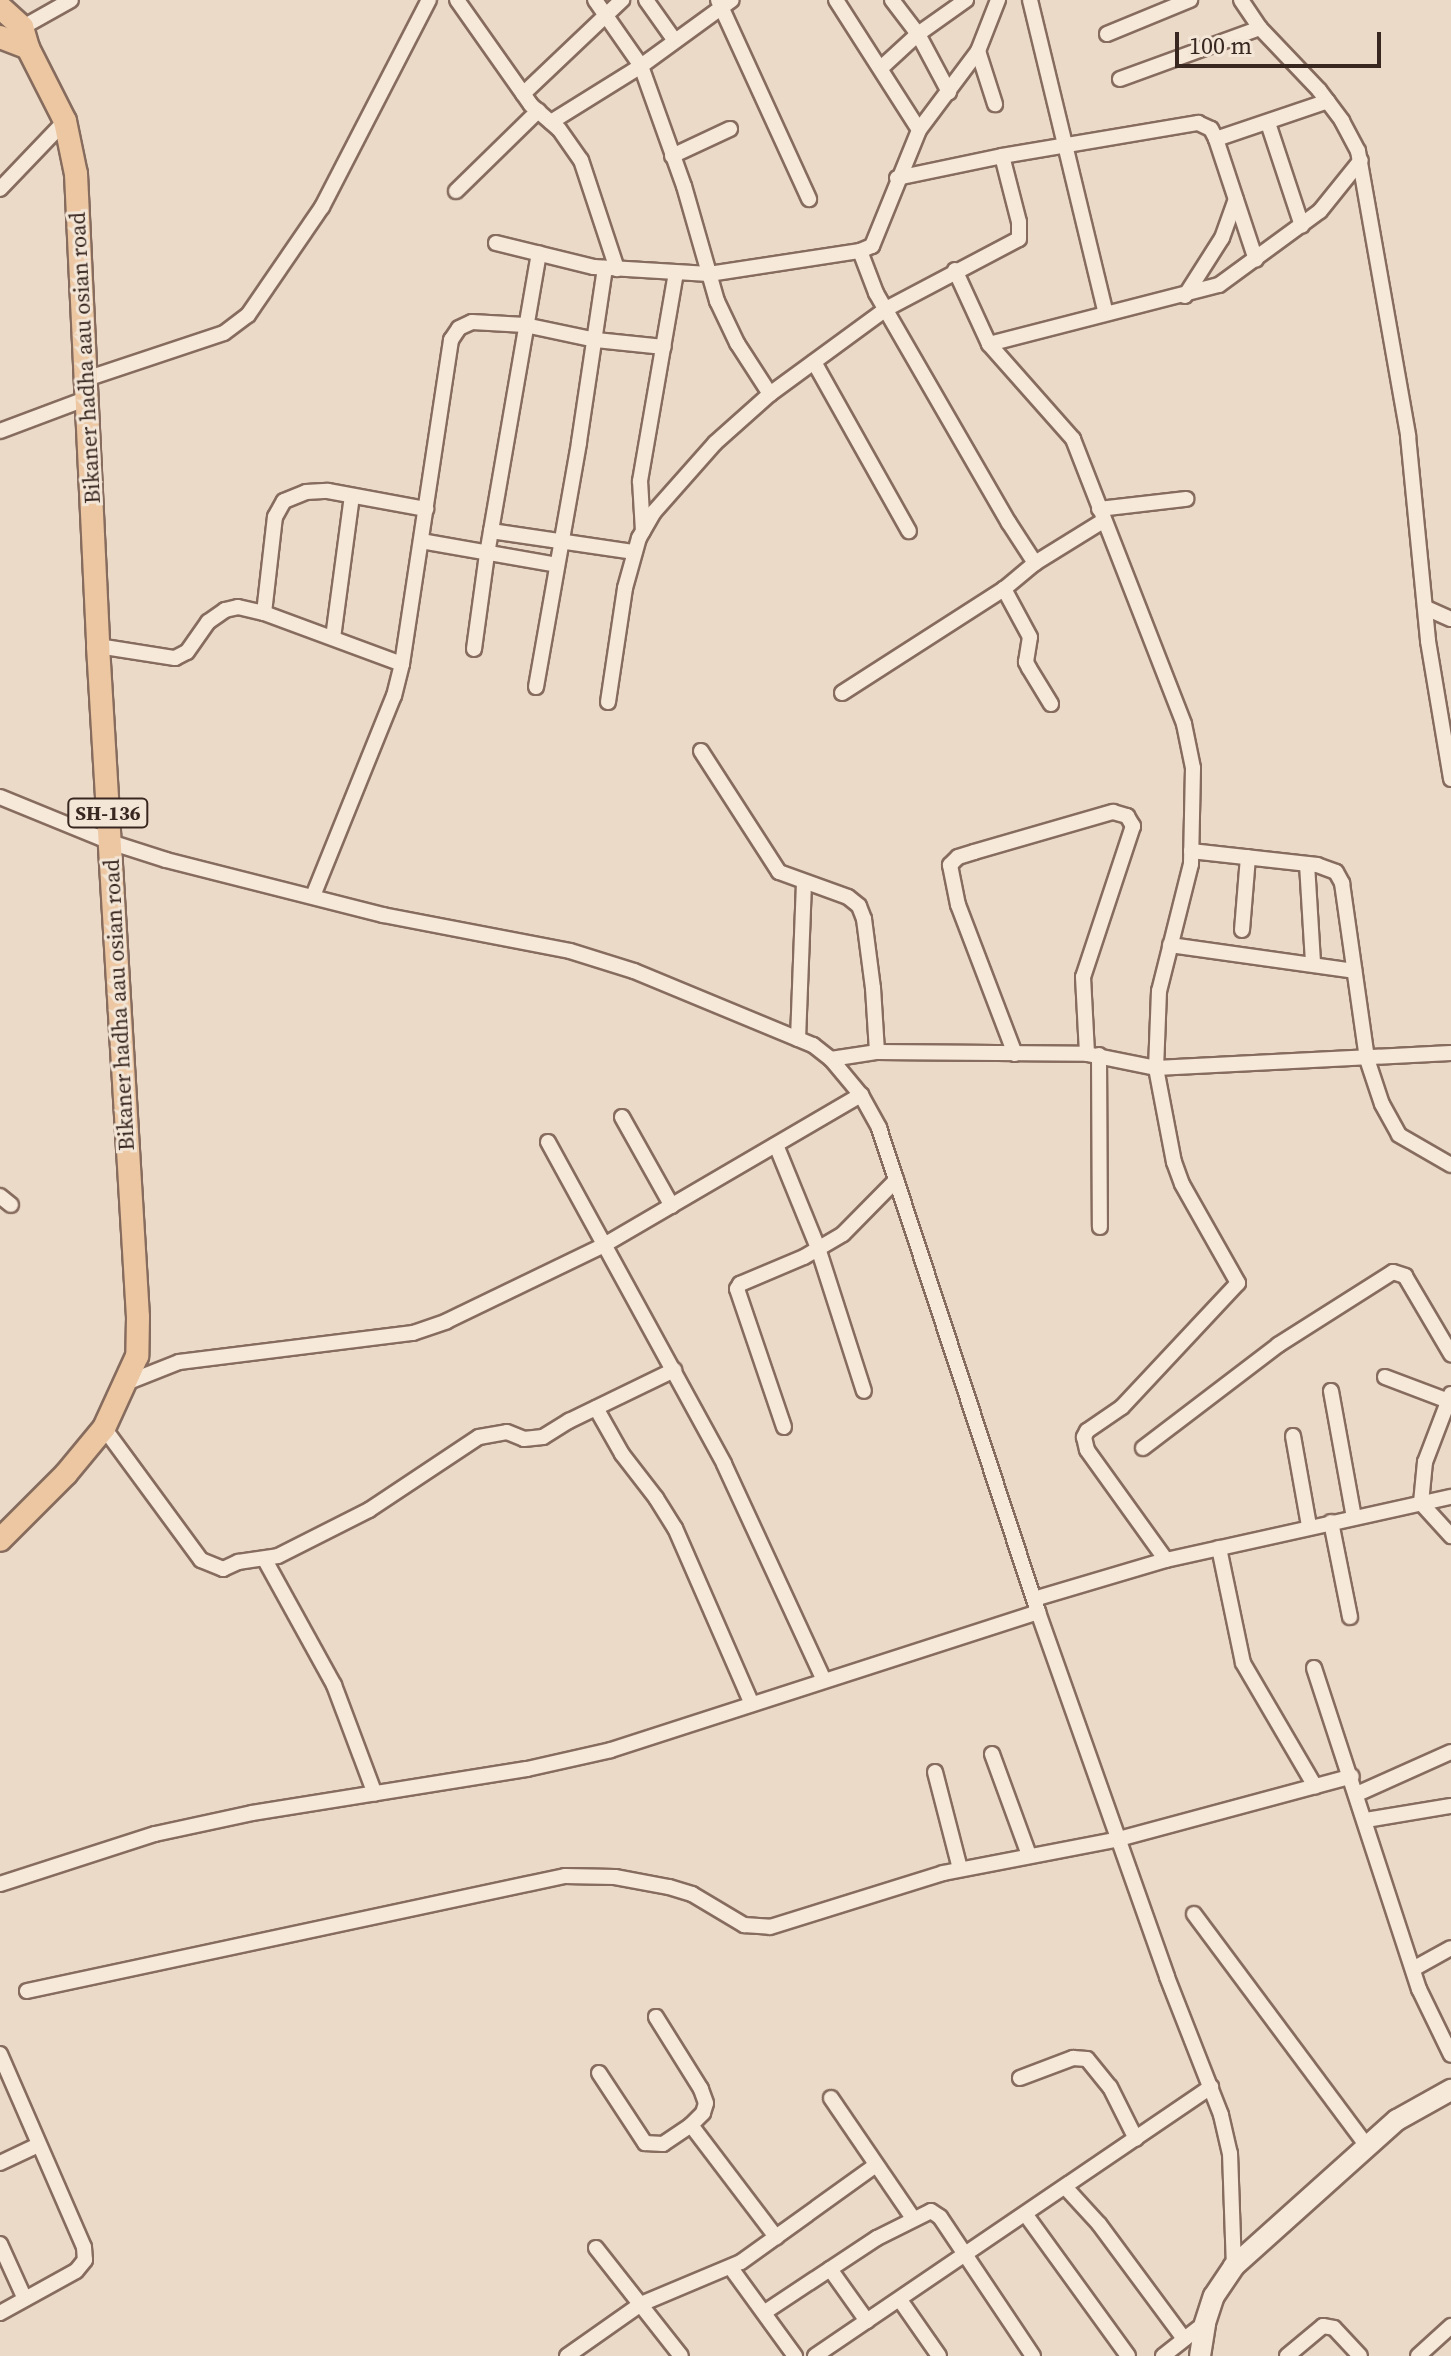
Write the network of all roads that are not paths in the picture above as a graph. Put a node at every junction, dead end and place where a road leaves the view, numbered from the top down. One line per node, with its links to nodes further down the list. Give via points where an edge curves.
1 (71, 0): 20 (street)
2 (429, 0): 64 (street, via 322,207 248,315 224,333)
3 (457, 0): 28 (street)
4 (595, 0): 16 (street)
5 (622, 0): 16 (street)
6 (646, 0): 22 (street)
7 (836, 0): 25 (street)
8 (892, 0): 18 (street)
9 (966, 0): 18 (street)
10 (998, 0): 23 (street)
11 (1030, 0): 38 (street)
12 (1190, 0): 19 (street)
13 (1241, 0): 17 (street)
14 (724, 2): 22 (street); 46 (street)
15 (0, 7): 20 (main road, Bikaner hadha aau osian road / SH-136)
16 (606, 12): 24 (street); 28 (street)
17 (1260, 28): 26 (street); 29 (street)
18 (918, 34): 25 (street); 27 (street)
19 (1107, 34)
20 (25, 37): 21 (main road); 32 (main road, Bikaner hadha aau osian road / SH-136)
21 (2, 38)
22 (675, 41): 24 (street)
23 (978, 51): 27 (street); 30 (street)
24 (641, 66): 33 (street); 39 (street)
25 (881, 68): 36 (street)
26 (1120, 79)
27 (949, 92): 36 (street)
28 (523, 94): 31 (street)
29 (1328, 101): 34 (street); 41 (street)
30 (995, 104)
31 (538, 111): 33 (street); 44 (street)
32 (65, 121): 43 (street); 64 (main road, Bikaner hadha aau osian road / SH-136, via 76,174)
33 (551, 122): 52 (street, via 585,167)
34 (1268, 123): 37 (street); 47 (street)
35 (730, 129): 39 (street)
36 (919, 130): 42 (street)
37 (1216, 139): 38 (street, via 1205,124 1191,123); 45 (street)
38 (1064, 145): 40 (street); 58 (street)
39 (672, 156): 55 (street)
40 (1002, 156): 42 (street); 53 (street, via 1019,239)
41 (1361, 160): 47 (street); 81 (street, via 1408,436)
42 (897, 178): 49 (street, via 880,232 872,246)
43 (0, 189)
44 (456, 191)
45 (1236, 198): 51 (street); 56 (street, via 1222,238)
46 (809, 199)
47 (1302, 226): 51 (street)
48 (496, 243): 50 (street)
49 (860, 251): 55 (street); 57 (street)
50 (539, 253): 52 (street); 59 (street)
51 (1256, 260): 56 (street, via 1219,285)
52 (611, 268): 54 (street); 60 (street)
53 (955, 270): 57 (street); 61 (street)
54 (676, 273): 55 (street); 62 (street)
55 (709, 274): 65 (street, via 737,343)
56 (1185, 296): 58 (street)
57 (886, 309): 63 (street); 78 (street)
58 (1106, 313): 61 (street)
59 (525, 325): 60 (street); 69 (street, via 472,322 451,340); 71 (street)
60 (596, 340): 62 (street); 75 (street)
61 (989, 344): 70 (street, via 1073,439)
62 (664, 347): 72 (street, via 640,481)
63 (814, 362): 65 (street); 73 (street)
64 (87, 388): 66 (street); 85 (main road, Bikaner hadha aau osian road / SH-136)
65 (770, 394): 72 (street, via 706,452)
66 (0, 431)
67 (352, 496): 69 (street); 82 (street, via 306,492 277,510); 84 (street)
68 (1186, 499): 70 (street)
69 (426, 509): 74 (street)
70 (1101, 515): 78 (street); 96 (street, via 1184,724 1193,768)
71 (491, 531): 75 (street); 77 (street)
72 (643, 531): 76 (street)
73 (909, 531)
74 (421, 541): 77 (street); 87 (street)
75 (561, 541): 76 (street); 79 (street)
76 (634, 552): 90 (street)
77 (487, 554): 79 (street); 86 (street)
78 (1035, 563): 80 (street)
79 (557, 565): 88 (street)
80 (1004, 589): 89 (street); 91 (street, via 1030,637 1026,662)
81 (1426, 608): 83 (street); 93 (street)
82 (264, 613): 84 (street); 85 (street, via 225,610 175,658)
83 (1451, 619)
84 (333, 638): 87 (street)
85 (98, 646): 95 (main road, Bikaner hadha aau osian road / SH-136)
86 (474, 649)
87 (402, 664): 100 (street)
88 (536, 687)
89 (842, 693)
90 (608, 702)
91 (1051, 704)
92 (701, 751): 99 (street, via 769,860 779,872)
93 (1451, 779)
94 (0, 797): 95 (street)
95 (110, 842): 100 (street); 126 (main road, Bikaner hadha aau osian road / SH-136, via 138,1317 137,1356)
96 (1191, 851): 97 (street); 102 (street)
97 (1248, 857): 98 (street); 101 (street)
98 (1307, 864): 103 (street); 104 (street, via 1336,872 1342,883)
99 (804, 883): 105 (street); 106 (street, via 848,897 859,906)
100 (313, 896): 105 (street, via 570,951 634,971)
101 (1242, 930)
102 (1170, 945): 103 (street); 112 (street, via 1155,1015)
103 (1313, 963): 104 (street)
104 (1354, 971): 111 (street)
105 (798, 1039): 110 (street)
106 (877, 1052): 108 (street); 110 (street)
107 (1451, 1053): 111 (street)
108 (1015, 1054): 109 (street); 109 (street, via 958,905 950,865 974,852 1113,812 1127,816 1133,826 1083,977)
109 (1093, 1054): 112 (street); 120 (street)
110 (831, 1059): 113 (street)
111 (1367, 1059): 112 (street); 117 (street, via 1399,1135)
112 (1156, 1068): 144 (street, via 1182,1184 1238,1283 1122,1407 1084,1437 1087,1450)
113 (861, 1095): 116 (street); 118 (street, via 879,1128)
114 (622, 1117): 119 (street)
115 (548, 1142): 121 (street)
116 (776, 1145): 119 (street); 122 (street)
117 (1451, 1165)
118 (896, 1180): 122 (street, via 843,1234); 145 (street)
119 (672, 1206): 121 (street)
120 (1100, 1227)
121 (604, 1245): 124 (street); 126 (street, via 413,1333 179,1362)
122 (818, 1248): 127 (street); 131 (street, via 737,1289)
123 (1451, 1354): 134 (street, via 1405,1276 1393,1272 1278,1345)
124 (674, 1370): 130 (street); 148 (street)
125 (1385, 1377): 129 (street)
126 (126, 1383): 132 (main road, Bikaner hadha aau osian road / SH-136)
127 (864, 1391)
128 (1331, 1391): 137 (street)
129 (1450, 1399): 136 (street, via 1425,1462)
130 (596, 1408): 143 (street, via 533,1440 507,1432 479,1437 369,1510); 149 (street, via 675,1528)
131 (784, 1427)
132 (104, 1428): 141 (main road, Bikaner hadha aau osian road / SH-136); 143 (street, via 201,1560 223,1569 249,1559)
133 (1293, 1436): 139 (street)
134 (1143, 1448)
135 (1451, 1497): 136 (street)
136 (1421, 1503): 137 (street); 140 (street)
137 (1354, 1517): 138 (street)
138 (1331, 1522): 139 (street); 146 (street)
139 (1309, 1526): 142 (street)
140 (1451, 1536)
141 (0, 1540)
142 (1219, 1548): 144 (street); 154 (street, via 1243,1663)
143 (265, 1560): 155 (street, via 334,1685)
144 (1166, 1560): 145 (street)
145 (1036, 1605): 148 (street); 159 (street)
146 (1350, 1617)
147 (1314, 1668): 153 (street)
148 (824, 1680): 149 (street)
149 (752, 1704): 155 (street, via 611,1750)
150 (1451, 1752): 156 (street)
151 (992, 1754): 160 (street)
152 (935, 1772): 161 (street)
153 (1352, 1776): 154 (street); 156 (street)
154 (1315, 1786): 159 (street)
155 (375, 1794): 162 (street, via 155,1834)
156 (1357, 1794): 158 (street)
157 (1451, 1806): 158 (street)
158 (1366, 1820): 165 (street)
159 (1119, 1839): 160 (street); 172 (street)
160 (1029, 1855): 161 (street)
161 (960, 1869): 166 (street, via 757,1929 692,1894 615,1877 565,1876)
162 (0, 1884)
163 (1194, 1914): 178 (street)
164 (1451, 1948): 165 (street)
165 (1413, 1969): 169 (street)
166 (27, 1991)
167 (656, 2017): 175 (street, via 706,2103)
168 (0, 2054): 177 (street)
169 (1451, 2055)
170 (599, 2073): 175 (street, via 645,2143 663,2144)
171 (1020, 2078): 176 (street, via 1073,2058 1087,2059 1110,2087)
172 (1211, 2087): 176 (street); 188 (street, via 1230,2153)
173 (1451, 2090): 178 (street, via 1411,2110)
174 (831, 2098): 180 (street)
175 (691, 2125): 184 (street)
176 (1136, 2139): 181 (street)
177 (38, 2145): 179 (street); 191 (street, via 85,2260 76,2271)
178 (1367, 2146): 188 (street)
179 (0, 2163)
180 (876, 2165): 183 (street); 184 (street)
181 (1066, 2188): 182 (street); 199 (street)
182 (1026, 2215): 187 (street); 206 (street)
183 (913, 2218): 187 (street, via 936,2212); 190 (street)
184 (776, 2237): 189 (street)
185 (0, 2244): 191 (street)
186 (596, 2248): 193 (street)
187 (966, 2255): 192 (street); 205 (street)
188 (1234, 2266): 197 (street, via 1214,2296)
189 (731, 2268): 193 (street); 194 (street)
190 (830, 2269): 194 (street); 196 (street)
191 (24, 2297): 195 (street)
192 (900, 2300): 196 (street); 204 (street)
193 (641, 2304): 200 (street); 201 (street)
194 (765, 2312): 202 (street)
195 (0, 2313)
196 (867, 2321): 203 (street)
197 (1205, 2323): 199 (street); 208 (street)
198 (1451, 2326): 211 (street)
199 (1184, 2339): 207 (street)
200 (567, 2356)
201 (681, 2356)
202 (795, 2356)
203 (815, 2356)
204 (939, 2356)
205 (1033, 2356)
206 (1128, 2356)
207 (1163, 2356)
208 (1200, 2356)
209 (1287, 2356): 210 (street, via 1323,2326 1334,2328)
210 (1360, 2356)
211 (1418, 2356)

